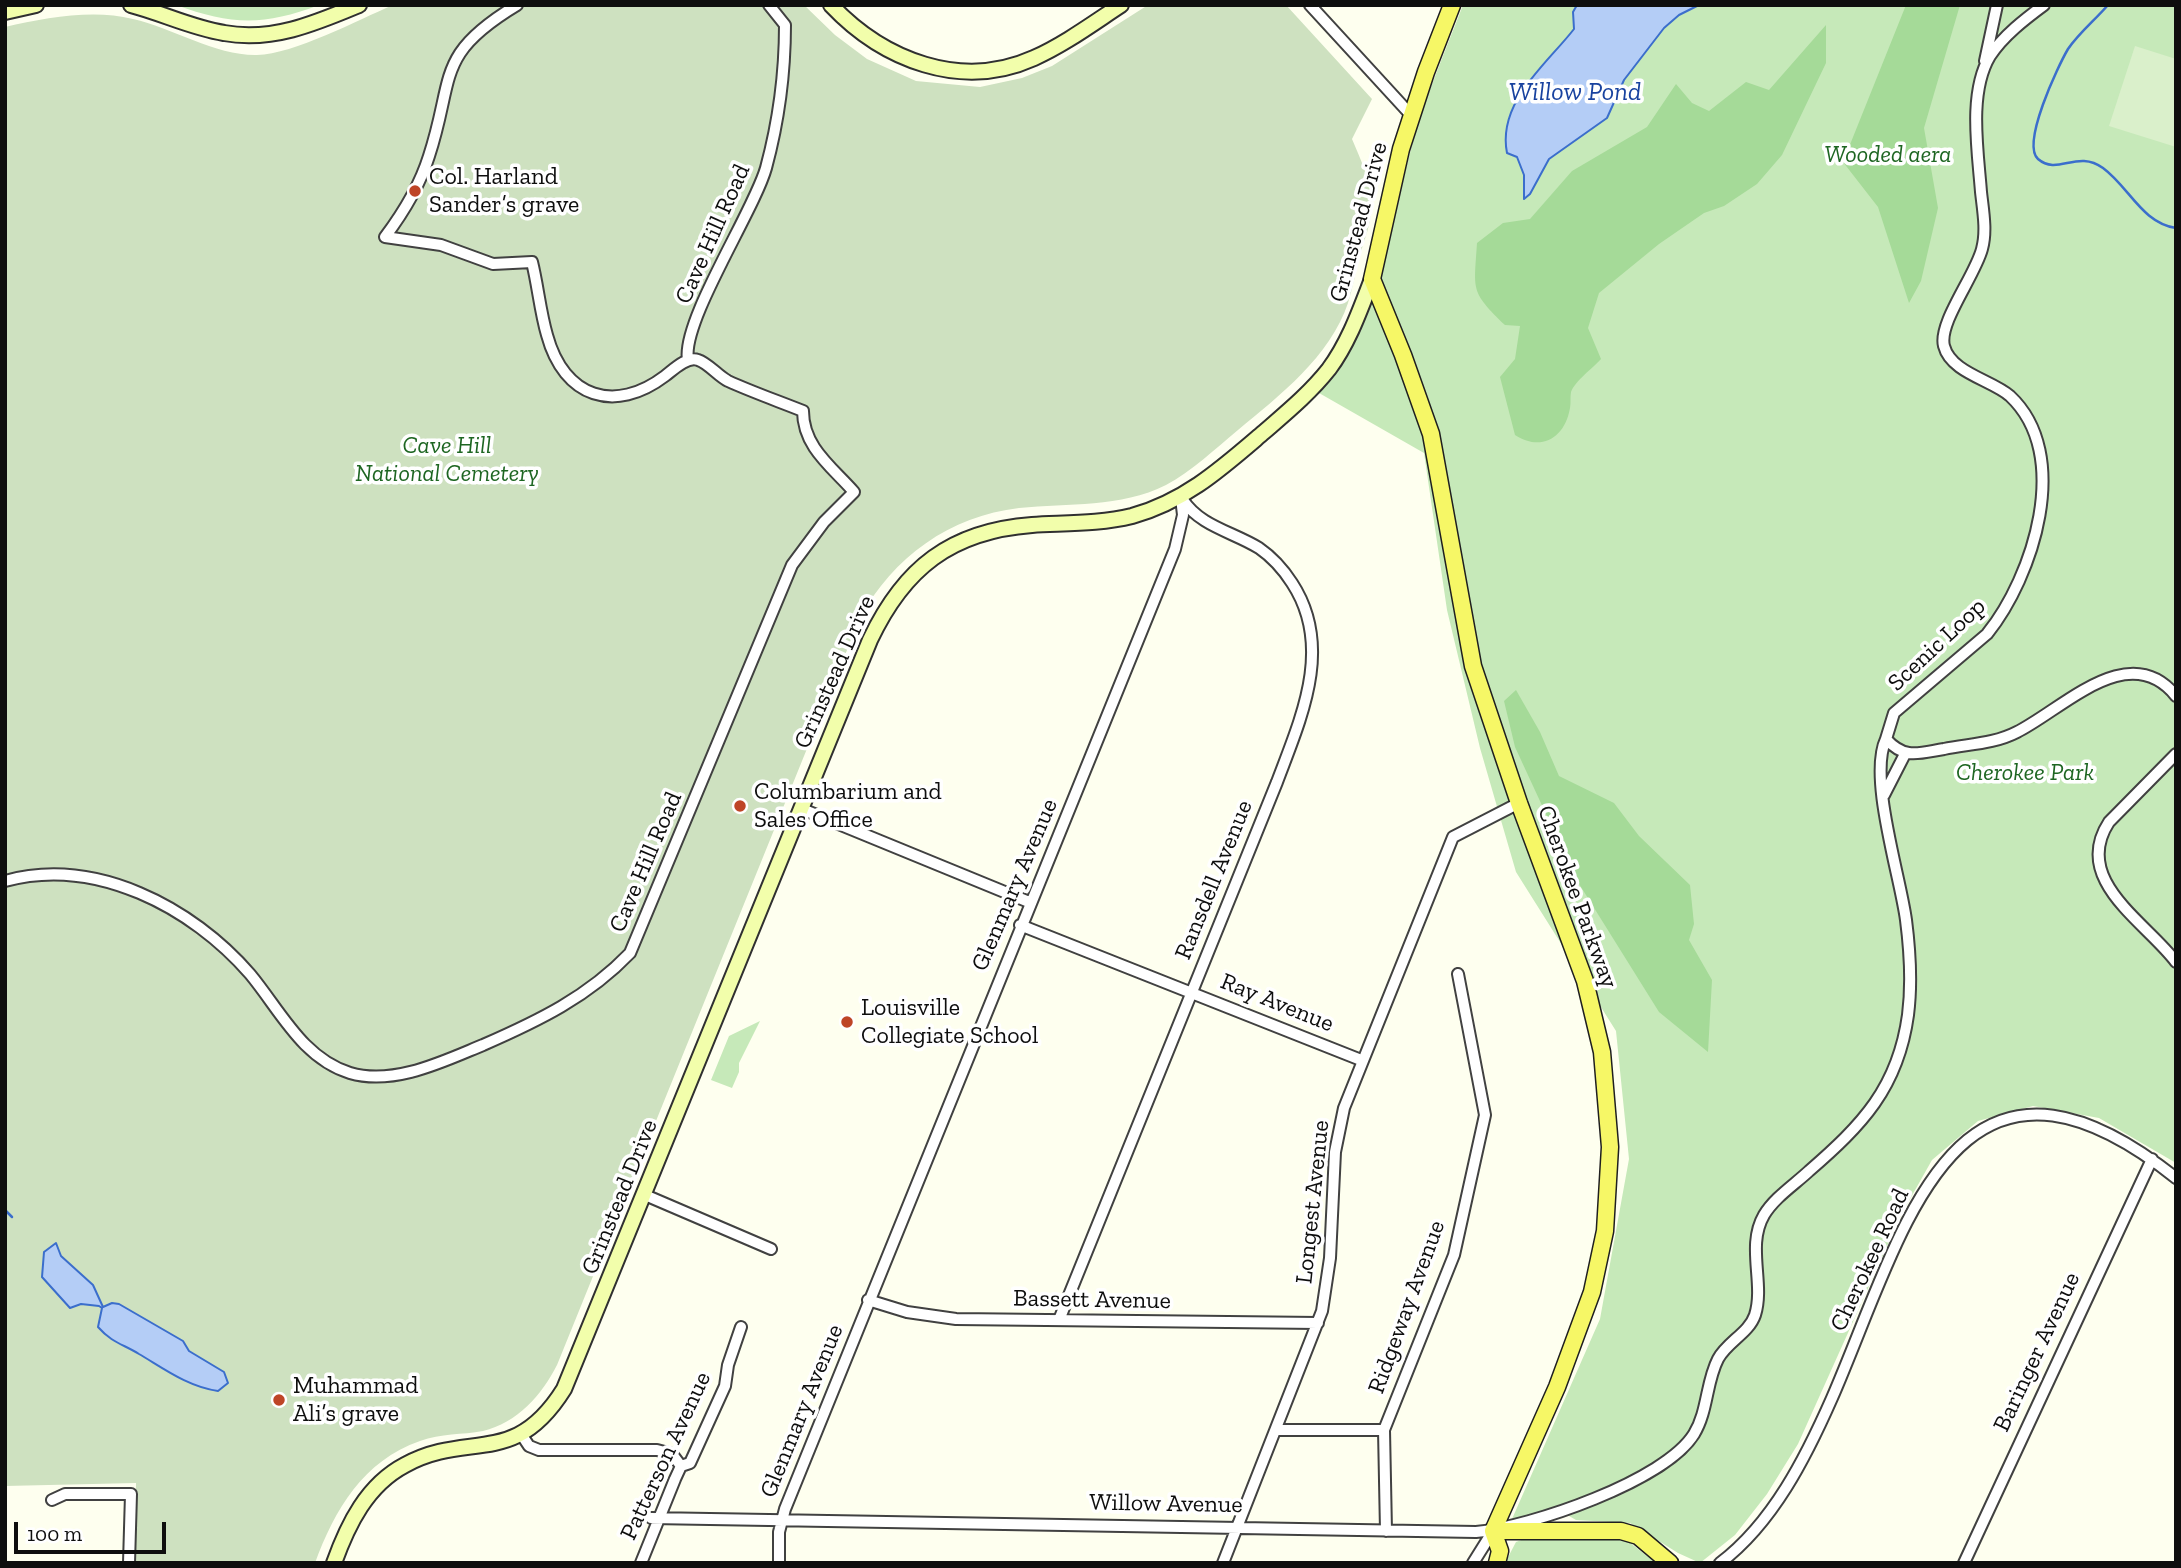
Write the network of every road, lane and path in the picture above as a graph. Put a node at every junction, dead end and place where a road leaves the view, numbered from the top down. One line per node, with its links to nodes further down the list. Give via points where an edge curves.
1 (36, 5): 12 (main road)
2 (131, 5): 3 (main road, via 221,33 259,36 296,30)
3 (359, 5)
4 (517, 5): 16 (street, via 479,30 453,64 429,157 385,237 441,245 494,264 532,262 547,337 570,379 586,391 622,398 655,384)
5 (769, 5): 16 (street, Cave Hill Road, via 785,25 785,76 766,170 701,309)
6 (831, 5): 7 (main road, via 887,51 925,65 962,71 995,69 1031,59)
7 (1121, 5)
8 (1310, 5): 14 (street)
9 (1452, 5): 14 (main road, Grinstead Drive)
10 (1997, 5): 13 (street)
11 (2044, 5): 13 (street, Scenic Loop, via 1999,45)
12 (5, 12)
13 (1983, 75): 19 (street, Scenic Loop, via 1978,136 1984,242 1975,273 1947,320 1944,347 1960,366 2009,395 2024,413 2038,446 2043,492 2034,538 2010,604 1987,634 1894,713)
14 (1411, 115): 15 (main road, Grinstead Drive)
15 (1372, 279): 17 (main road, Grinstead Drive, via 1353,329 1318,381 1229,462); 23 (main road, Cherokee Parkway, via 1431,434 1466,637)
16 (688, 360): 25 (street, Cave Hill Road, via 698,360 727,380 803,411 803,430 814,450 854,492 792,565 640,934 630,953 586,993 523,1027 431,1065 387,1076 359,1074 327,1062 307,1047 248,972 157,900 120,884 71,876 36,874)
17 (1181, 498): 24 (main road, Grinstead Drive, via 1129,517 994,530 958,543 925,563 898,591 880,619); 26 (street, Glenmary Avenue, via 1182,523 1175,549); 30 (street, Ransdell Avenue, via 1195,516 1243,538 1281,568 1304,603 1313,631 1311,673 1301,719)
18 (2176, 696): 20 (street, via 2152,677 2118,674 2006,737)
19 (1886, 739): 20 (street); 22 (street, via 1878,770)
20 (1905, 754): 22 (street)
21 (2176, 754): 28 (street, via 2116,813 2099,849 2100,868 2109,890)
22 (1884, 795): 49 (street, via 1906,919 1909,985 1908,1016 1880,1098 1854,1131 1764,1215 1756,1248 1755,1315 1716,1363 1702,1417 1689,1441 1648,1472 1582,1504)
23 (1518, 803): 31 (street, Longest Avenue, via 1453,837); 49 (main road, Cherokee Parkway, via 1585,981 1595,1020 1608,1096 1609,1196 1599,1263 1574,1344)
24 (802, 809): 26 (street); 34 (main road, Grinstead Drive)
25 (5, 881)
26 (1029, 902): 27 (street, Glenmary Avenue)
27 (1020, 925): 30 (street, Ray Avenue); 36 (street, Glenmary Avenue)
28 (2176, 962)
29 (1458, 974): 41 (street, Ridgeway Avenue, via 1485,1115 1454,1255)
30 (1191, 992): 31 (street, Ray Avenue); 37 (street, Ransdell Avenue)
31 (1362, 1060): 38 (street, Longest Avenue, via 1343,1108 1335,1152 1330,1258)
32 (2152, 1159): 33 (street, Cherokee Road); 58 (street, Cherokee Road, via 2101,1128 2039,1114 1994,1122 1960,1146 1941,1166 1908,1220 1828,1406 1791,1479 1753,1532); 59 (street, Baringer Avenue)
33 (2176, 1178)
34 (645, 1195): 35 (street); 42 (main road, Grinstead Drive, via 564,1389 544,1417)
35 (771, 1249)
36 (869, 1300): 37 (street, Bassett Avenue, via 932,1317); 46 (street, Glenmary Avenue)
37 (1059, 1320): 38 (street, Bassett Avenue)
38 (1318, 1324): 40 (street, Longest Avenue)
39 (741, 1327): 43 (street, Patterson Avenue, via 725,1386 690,1463)
40 (1277, 1430): 41 (street); 47 (street, Longest Avenue)
41 (1384, 1430): 48 (street, Ridgeway Avenue)
42 (521, 1434): 43 (street, via 529,1446 539,1450 657,1450 672,1454); 51 (main road, Grinstead Drive, via 484,1447 428,1455 394,1471 352,1519)
43 (681, 1466): 45 (street, Patterson Avenue)
44 (52, 1500): 50 (street, via 65,1494 131,1494)
45 (655, 1518): 46 (street, Willow Avenue); 52 (street, Patterson Avenue)
46 (782, 1520): 47 (street, Willow Avenue); 53 (street, Glenmary Avenue)
47 (1237, 1528): 48 (street, Willow Avenue); 54 (street, Longest Avenue)
48 (1386, 1531): 49 (street, Willow Avenue)
49 (1493, 1531): 55 (street, Cherokee Parkway); 56 (main road, via 1500,1551); 57 (main road, Willow Avenue, via 1622,1531 1638,1536)
50 (129, 1563)
51 (334, 1563)
52 (641, 1563)
53 (779, 1563)
54 (1223, 1563)
55 (1473, 1563)
56 (1497, 1563)
57 (1670, 1563)
58 (1720, 1563)
59 (1964, 1563)

